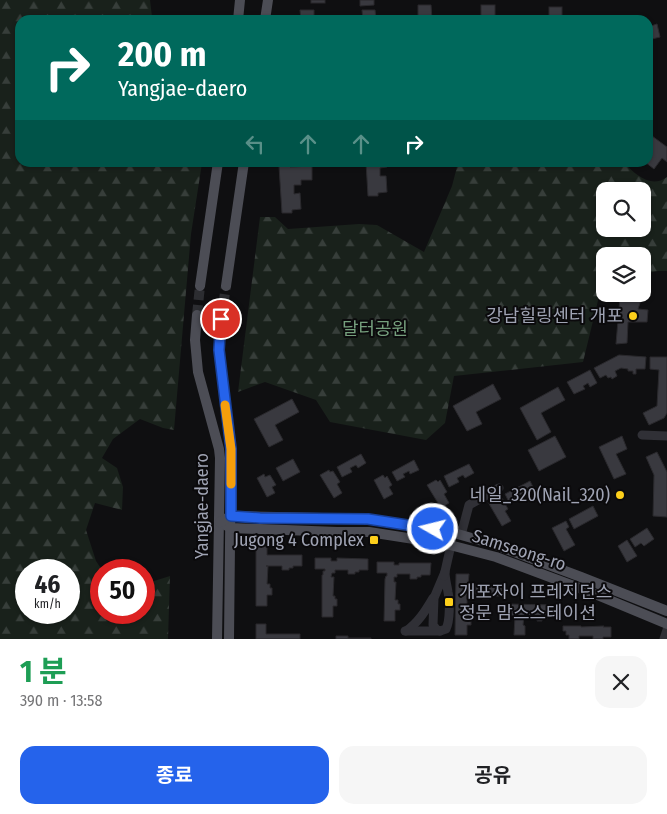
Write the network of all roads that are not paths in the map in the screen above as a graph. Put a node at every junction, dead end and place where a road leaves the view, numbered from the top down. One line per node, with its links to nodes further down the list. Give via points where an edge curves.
1 (240, 0): 3 (main road)
2 (268, 0): 4 (main road)
3 (238, 15)
4 (266, 15)
5 (217, 167): 7 (main road)
6 (243, 167): 8 (main road)
7 (200, 286)
8 (226, 286)
9 (197, 315): 15 (main road, Yangjae-daero, via 198,372 219,449)
10 (221, 319): 14 (main road, Yangjae-daero, via 219,350 231,449)
11 (642, 435): 12 (street)
12 (667, 436)
13 (500, 488): 17 (street, via 469,504)
14 (231, 516): 15 (main road); 16 (main road, Yangjae-daero); 17 (main road, Samseong-ro, via 368,519)
15 (220, 522): 16 (main road, Samseong-ro); 25 (main road, Yangjae-daero)
16 (231, 528): 18 (main road, Samseong-ro, via 369,532); 26 (main road, Yangjae-daero)
17 (461, 535): 21 (main road, Samseong-ro, via 493,544)
18 (450, 545): 19 (street); 22 (main road, Samseong-ro, via 496,557)
19 (445, 572): 20 (street); 24 (street, via 449,595 448,622)
20 (438, 597): 24 (street, via 433,625); 24 (street, via 418,620 403,631)
21 (667, 611)
22 (667, 624)
23 (667, 630): 27 (street)
24 (440, 631)
25 (217, 639)
26 (229, 639)
27 (664, 639)

